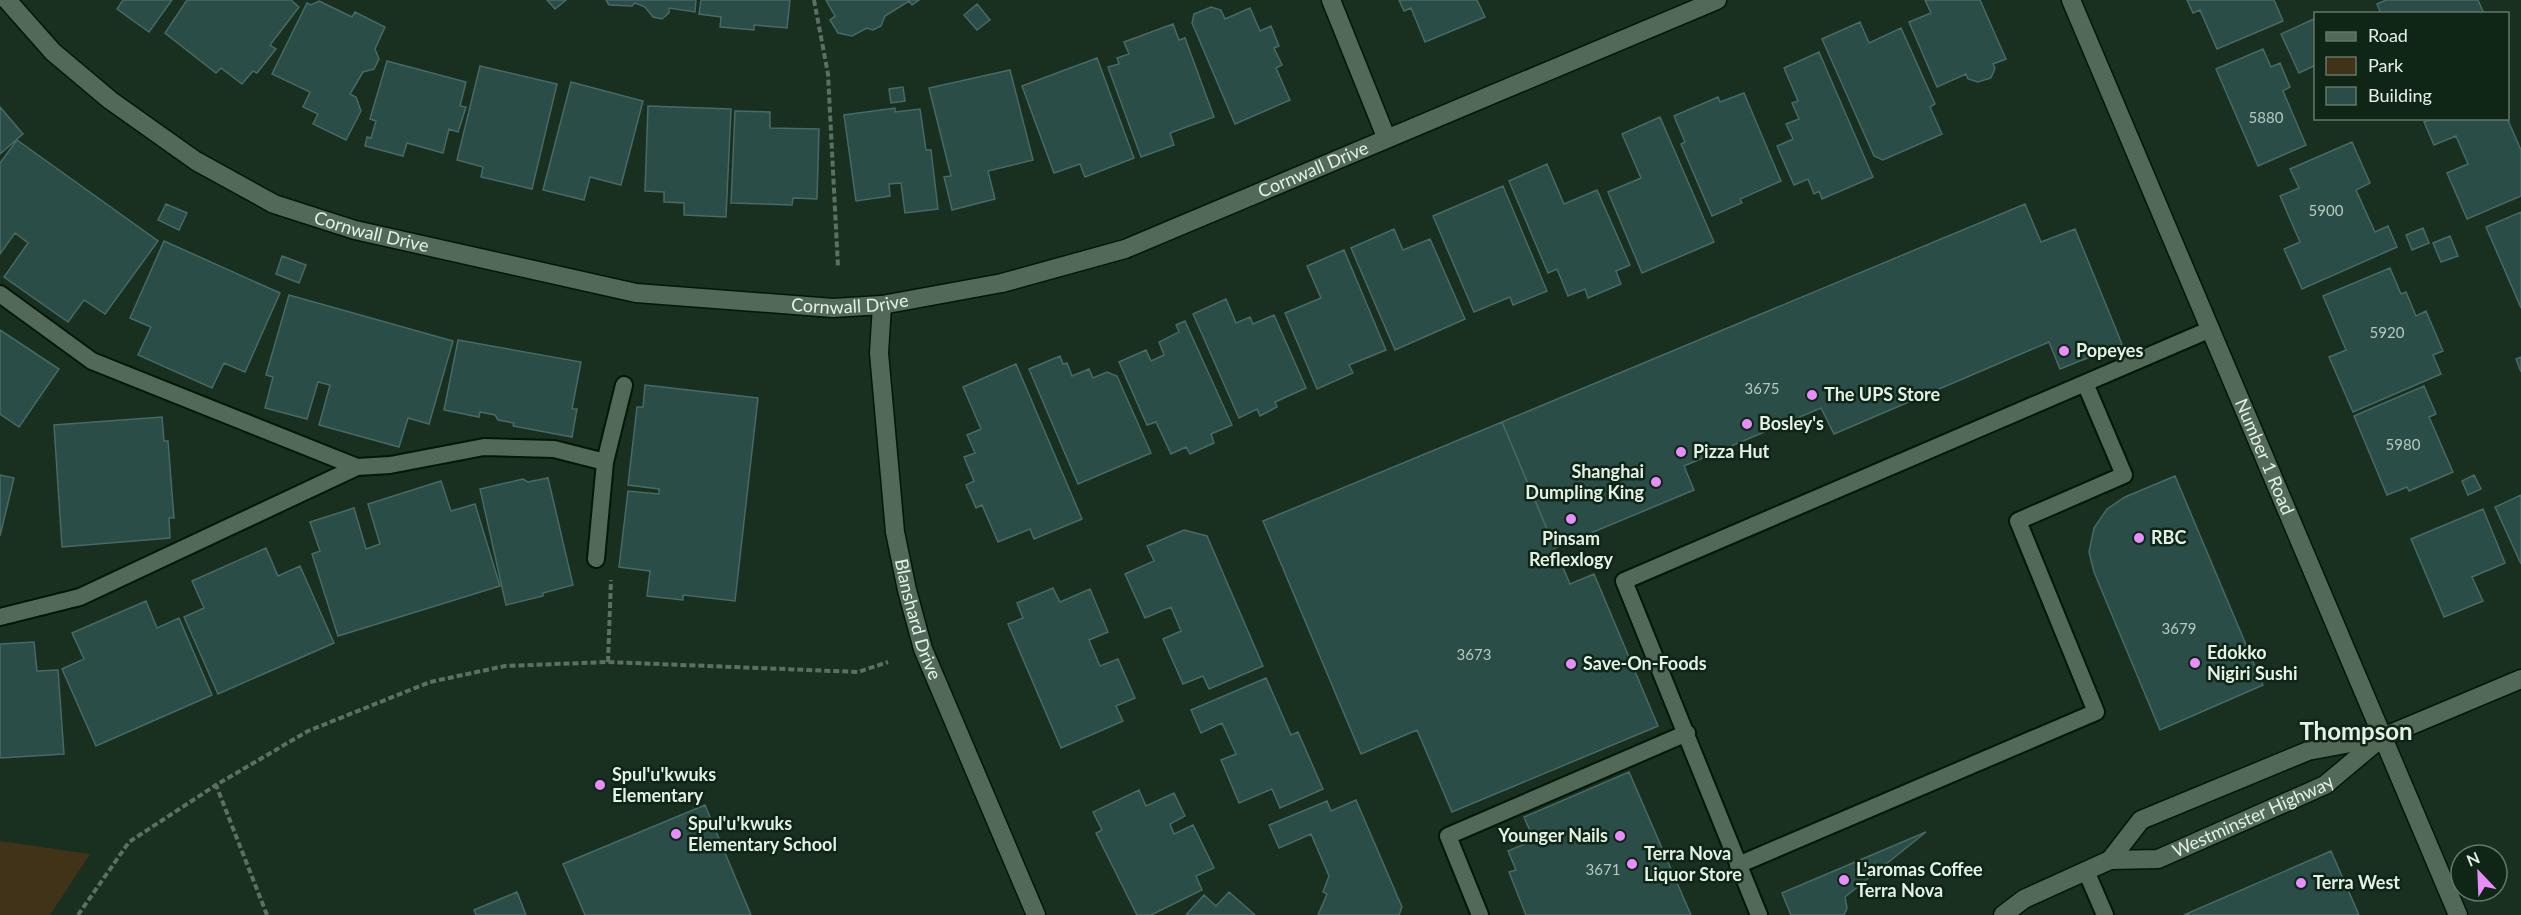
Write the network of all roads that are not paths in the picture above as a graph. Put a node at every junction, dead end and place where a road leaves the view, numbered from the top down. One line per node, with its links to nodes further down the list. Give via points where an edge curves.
1 (7, 0): 7 (street, Cornwall Drive, via 53,52 110,100 196,161 274,204 355,230 636,293 833,308)
2 (1331, 0): 5 (street)
3 (1717, 0): 5 (street, Cornwall Drive)
4 (2071, 0): 8 (street, Number 1 Road)
5 (1386, 137): 7 (street, Cornwall Drive, via 1125,249 1002,283)
6 (0, 294): 12 (lane, via 92,361)
7 (882, 305): 21 (street, Blanshard Drive, via 879,353 895,532 907,590 923,648)
8 (2211, 329): 9 (lane); 17 (street, Number 1 Road)
9 (2085, 383): 16 (lane, via 1624,581); 19 (lane, via 2124,475 2018,521 2096,712)
10 (624, 385): 11 (lane)
11 (605, 462): 12 (lane, via 554,449 484,447 390,465); 13 (lane)
12 (357, 467): 14 (lane, via 80,597)
13 (596, 559)
14 (0, 617)
15 (2521, 679): 17 (street, Westminster Highway)
16 (1687, 733): 19 (lane); 22 (lane, via 1448,836)
17 (2383, 737): 18 (street, Westminster Highway, via 2325,785 2158,859); 18 (street, Westminster Highway, via 2308,751 2141,820); 26 (street, Number 1 Road)
18 (2110, 860): 20 (street, Westminster Highway)
19 (1738, 865): 23 (lane)
20 (2086, 871): 24 (street, Westminster Highway, via 2024,899); 25 (lane)
21 (1036, 915)
22 (1480, 915)
23 (1759, 915)
24 (2003, 915)
25 (2105, 915)
26 (2458, 915)

